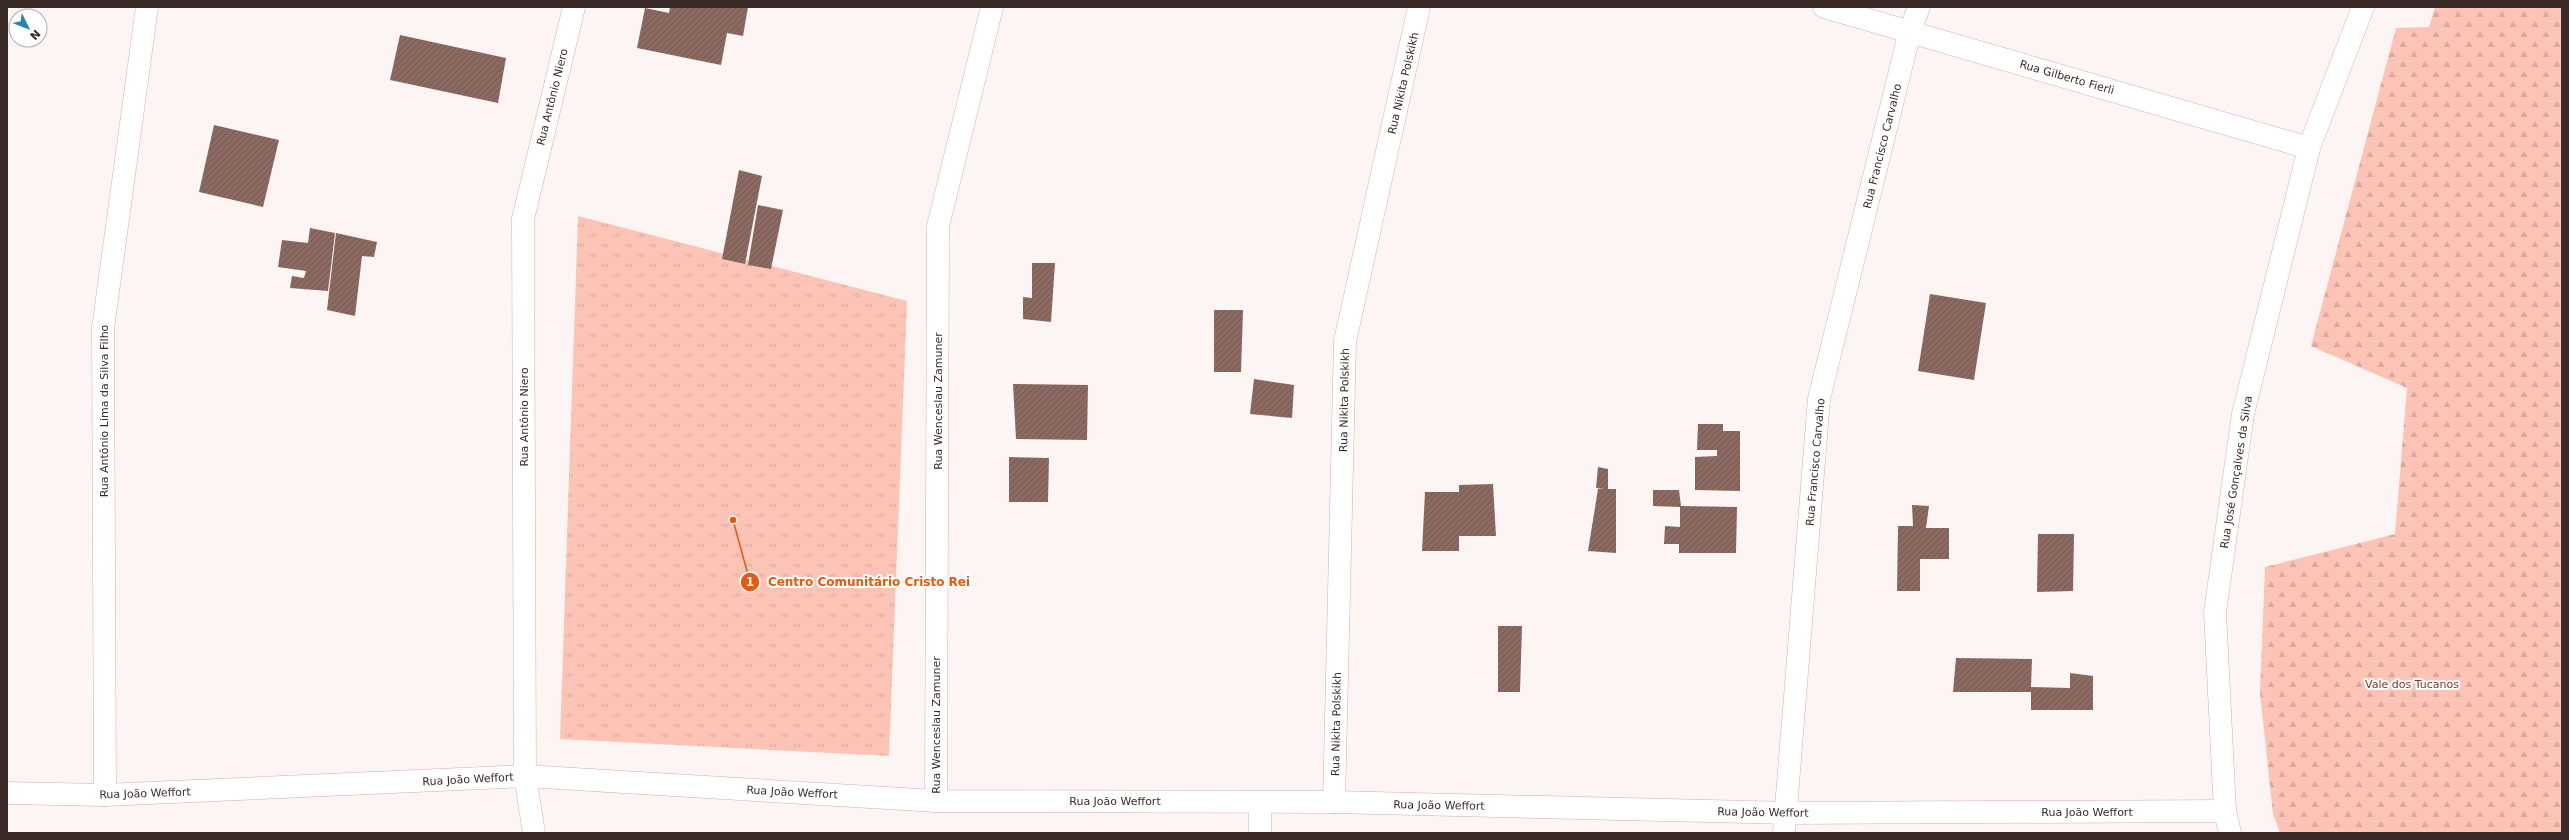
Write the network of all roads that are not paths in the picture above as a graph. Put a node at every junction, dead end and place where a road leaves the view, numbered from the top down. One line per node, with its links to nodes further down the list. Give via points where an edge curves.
1 (147, 7): 12 (street, Rua Antônio Lima da Silva Filho, via 103,328)
2 (574, 7): 10 (street, Rua Antônio Niero, via 523,219)
3 (992, 7): 13 (street, Rua Wenceslau Zamuner, via 938,226)
4 (1419, 7): 15 (street, Rua Nikita Polskikh, via 1345,341)
5 (1824, 7): 8 (street, Rua Gilberto Fierli)
6 (1919, 7): 8 (street, Rua Francisco Carvalho)
7 (2363, 7): 9 (street, Rua José Gonçalves da Silva)
8 (1910, 31): 9 (street, Rua Gilberto Fierli); 17 (street, Rua Francisco Carvalho, via 1819,399)
9 (2309, 148): 16 (street, Rua José Gonçalves da Silva, via 2243,414 2215,612)
10 (526, 776): 12 (street, Rua João Weffort); 13 (street, Rua João Weffort); 18 (street, Rua Antônio Niero)
11 (7, 793): 12 (street, Rua João Weffort)
12 (106, 795)
13 (936, 801): 14 (street, Rua João Weffort)
14 (1260, 802): 15 (street, Rua João Weffort); 19 (street)
15 (1334, 802): 17 (street, Rua João Weffort)
16 (2225, 811): 17 (street, Rua João Weffort); 20 (street, Rua José Gonçalves da Silva)
17 (1785, 823)
18 (534, 833)
19 (1260, 833)
20 (2230, 833)

